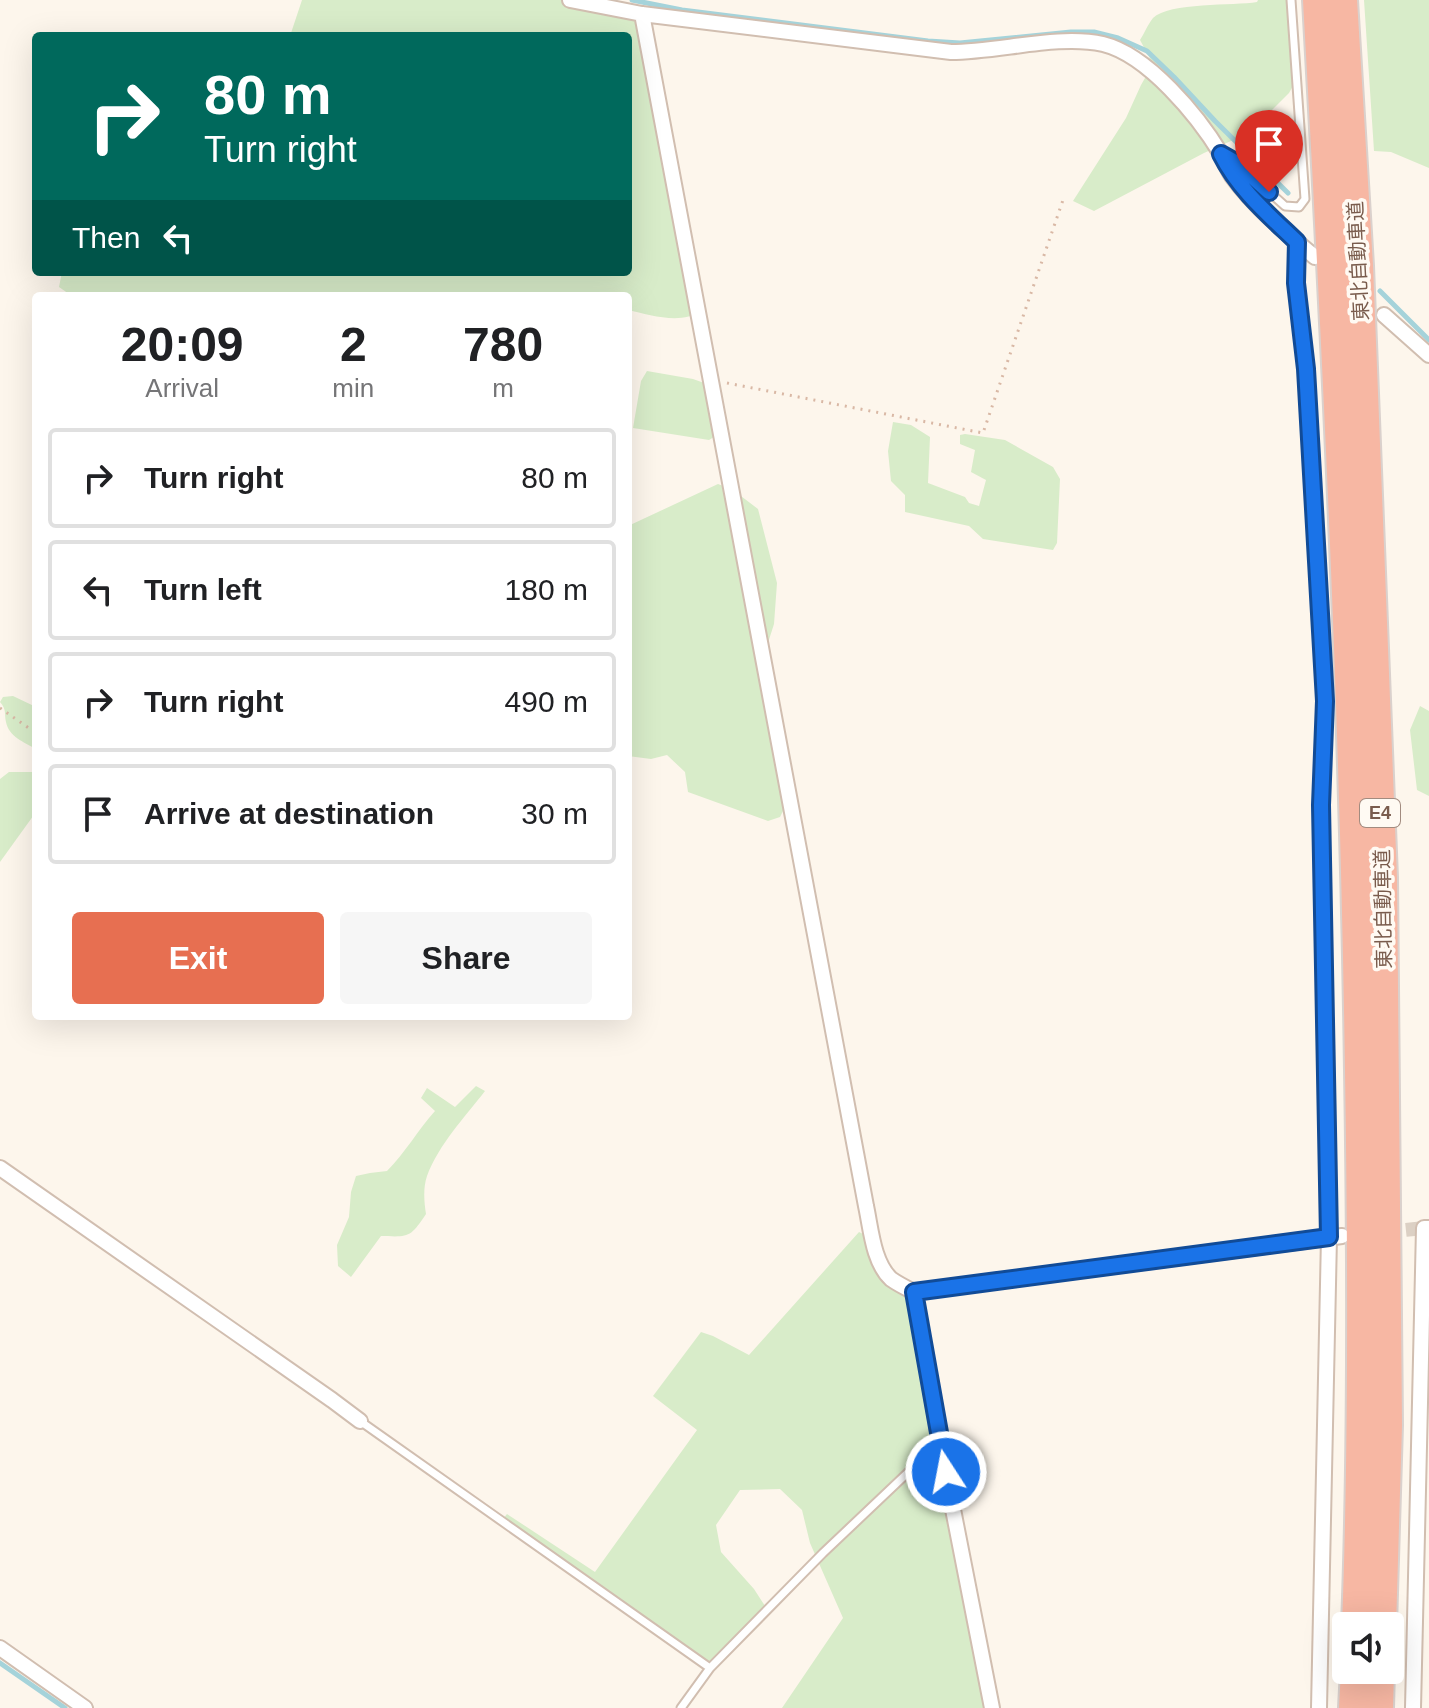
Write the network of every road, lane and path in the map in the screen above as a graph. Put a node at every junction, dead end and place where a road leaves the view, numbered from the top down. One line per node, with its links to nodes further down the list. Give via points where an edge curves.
1 (570, 0): 5 (street)
2 (1291, 0): 6 (lane, via 1305,199 1299,207 1285,206)
3 (1317, 0): 21 (highway, 東北自動車道 / E4, via 1342,469 1356,879 1362,1427)
4 (1343, 0): 22 (highway, 東北自動車道 / E4, via 1383,878 1388,1425)
5 (642, 14): 6 (street, via 951,52 1077,41 1105,45 1136,59 1168,87); 12 (street)
6 (1221, 154): 8 (street, via 1246,193)
7 (1063, 200): 12 (path, via 983,433)
8 (1297, 242): 9 (street); 17 (street, via 1325,701 1321,805)
9 (1315, 257)
10 (1384, 315): 11 (street)
11 (1429, 355)
12 (710, 380): 18 (street, via 873,1242 886,1274)
13 (0, 708): 14 (path)
14 (32, 730)
15 (0, 1168): 19 (street)
16 (1429, 1228): 33 (street, via 1424,1228)
17 (1336, 1236): 18 (street); 30 (street)
18 (914, 1292): 20 (street)
19 (360, 1421): 24 (lane)
20 (940, 1443): 24 (lane); 29 (street)
21 (1356, 1612)
22 (1382, 1612)
23 (0, 1648): 27 (street)
24 (710, 1668): 28 (lane)
25 (1354, 1684): 31 (highway)
26 (1380, 1684): 32 (highway)
27 (85, 1708)
28 (681, 1708)
29 (992, 1708)
30 (1319, 1708)
31 (1353, 1708)
32 (1379, 1708)
33 (1413, 1708)

